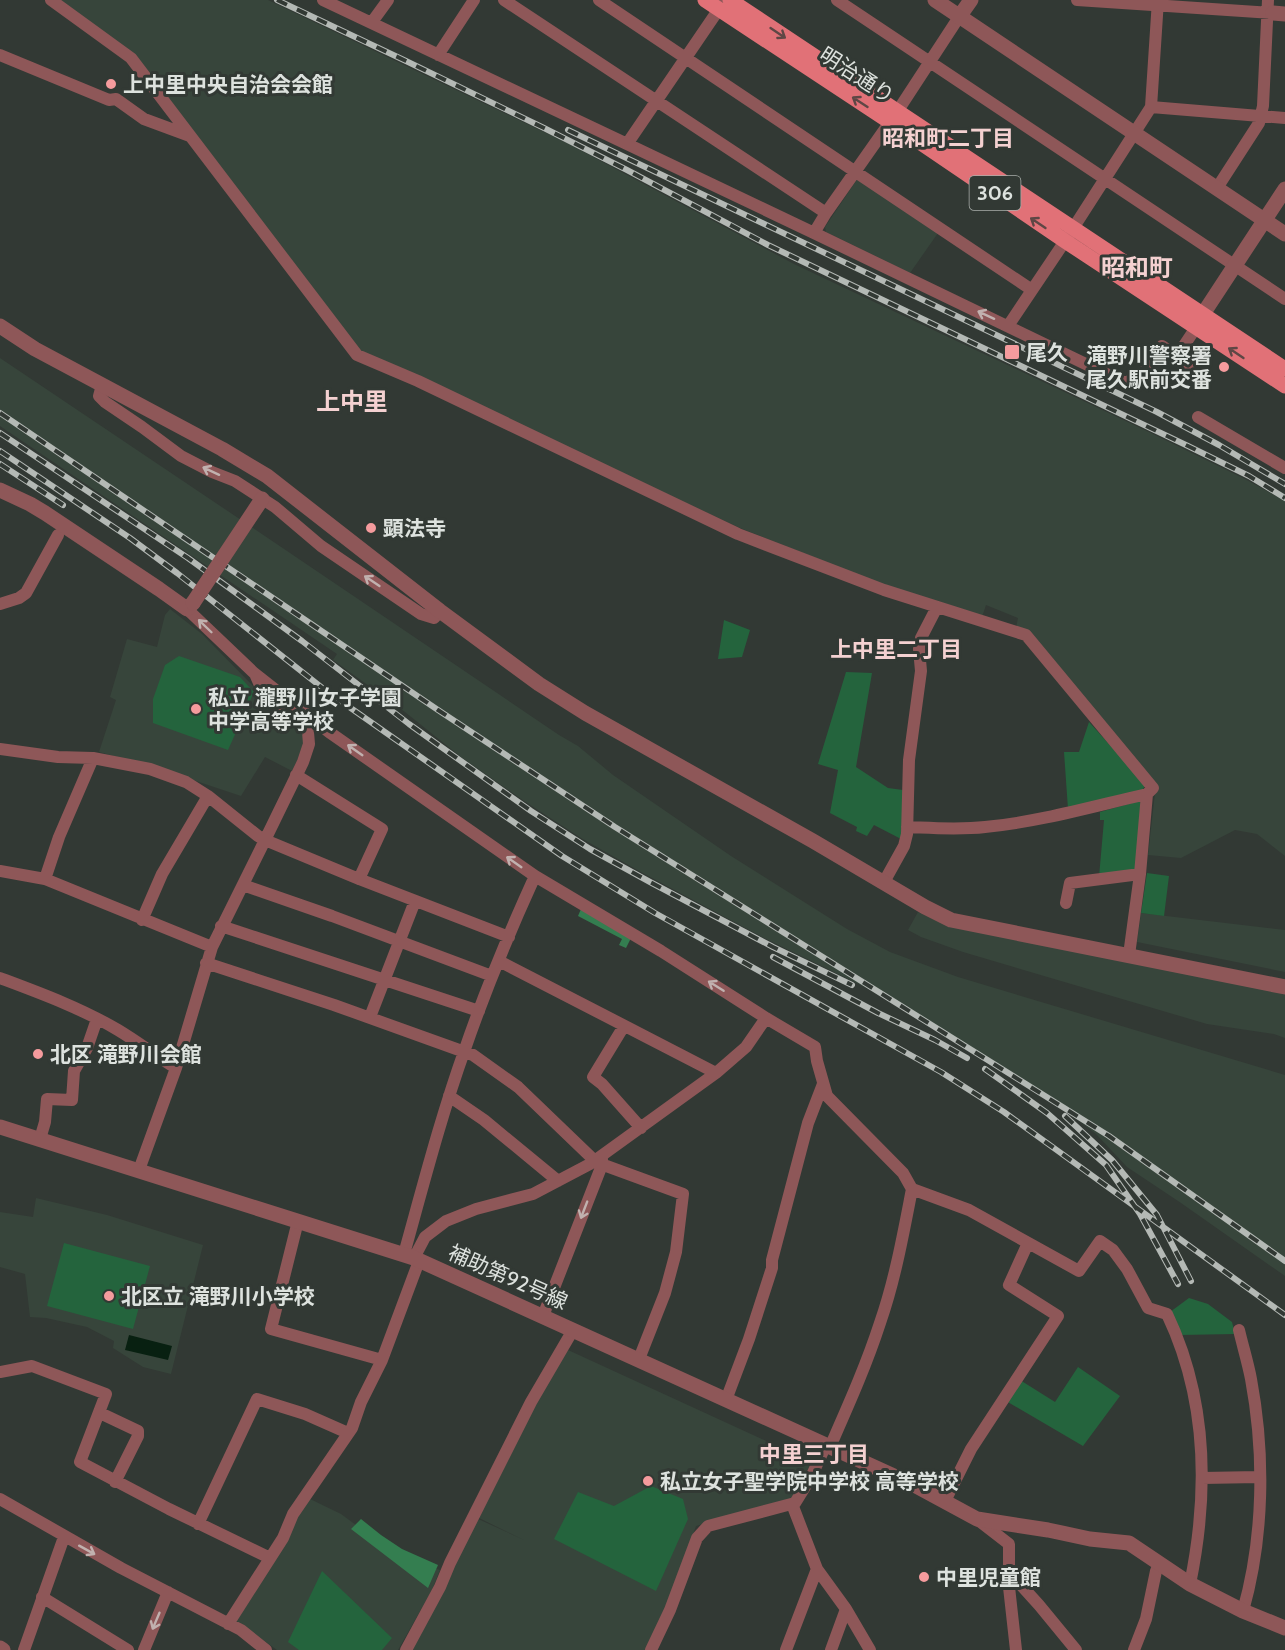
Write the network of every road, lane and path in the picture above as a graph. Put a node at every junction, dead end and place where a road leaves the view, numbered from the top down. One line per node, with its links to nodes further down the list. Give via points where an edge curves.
1 (51, 0): 27 (street, via 131,58)
2 (322, 0): 16 (street)
3 (388, 0): 16 (street)
4 (504, 0): 21 (street)
5 (599, 0): 19 (street)
6 (705, 0): 12 (main road, 明治通り / 306)
7 (837, 0): 20 (street)
8 (934, 0): 15 (street)
9 (971, 0): 15 (street)
10 (1077, 0): 13 (street)
11 (468, 2): 18 (street)
12 (724, 3): 19 (street); 24 (main road, 明治通り / 306)
13 (1158, 3): 14 (street); 22 (street)
14 (1273, 10): 23 (street)
15 (959, 17): 20 (street); 26 (street)
16 (372, 22): 18 (street)
17 (0, 55): 27 (street, via 110,100 116,99 144,119)
18 (438, 55): 28 (street)
19 (685, 57): 21 (street); 29 (street)
20 (930, 62): 24 (street); 30 (street)
21 (656, 101): 28 (street); 33 (street)
22 (1151, 107): 23 (street); 26 (street)
23 (1261, 116): 25 (street); 31 (street)
24 (893, 117): 29 (street); 37 (main road, 明治通り / 306)
25 (1285, 118)
26 (1134, 134): 30 (street); 31 (street)
27 (191, 136): 56 (street, via 357,355 738,534)
28 (627, 144): 35 (street)
29 (855, 171): 33 (street); 39 (street)
30 (1105, 179): 37 (street); 38 (street)
31 (1217, 188): 34 (street)
32 (1285, 189): 34 (street)
33 (825, 213): 35 (street)
34 (1265, 220): 36 (street); 38 (street)
35 (814, 233): 43 (street, one-way to 35)
36 (1285, 234)
37 (1069, 235): 39 (street); 41 (main road, 明治通り / 306)
38 (1235, 265): 40 (street); 41 (street)
39 (1032, 290): 43 (street)
40 (1285, 299)
41 (1200, 320): 44 (street); 45 (main road, 明治通り / 306); 48 (main road, 明治通り / 306, one-way to 41)
42 (0, 326): 47 (street)
43 (1008, 326): 44 (street, via 1125,383 1143,374 1162,346)
44 (1177, 356): 46 (street)
45 (1285, 369)
46 (1203, 375)
47 (102, 385): 52 (street, one-way to 47, via 181,456 105,402 99,396); 57 (street, via 267,476)
48 (1285, 386)
49 (1198, 417): 50 (street)
50 (1285, 468)
51 (0, 490): 55 (street, via 45,513)
52 (262, 499): 55 (street, bridge); 57 (street, one-way to 52, via 434,618 420,614 321,546)
53 (58, 535): 54 (street, via 26,593)
54 (0, 604)
55 (190, 606): 58 (street, one-way to 55)
56 (937, 607): 62 (street, via 1026,635 1153,788); 64 (street, via 919,649 921,671 909,760)
57 (440, 611): 71 (street, via 538,684 585,713)
58 (254, 673): 61 (street, via 263,692 308,732 309,744); 68 (street, one-way to 58, via 329,732)
59 (0, 749): 60 (street)
60 (93, 758): 63 (street, via 150,769 186,782); 69 (street)
61 (296, 776): 65 (street); 70 (street, via 382,829)
62 (1147, 794): 64 (street, via 1006,825); 67 (street)
63 (208, 796): 65 (street); 75 (street, via 162,874)
64 (907, 827): 71 (street, via 904,846)
65 (265, 840): 70 (street); 72 (street)
66 (0, 871): 69 (street)
67 (1140, 874): 74 (street, via 1070,883); 80 (street)
68 (535, 876): 77 (street); 89 (street, one-way to 68)
69 (45, 879): 75 (street)
70 (359, 879): 73 (street)
71 (884, 882): 80 (street, via 951,920)
72 (243, 885): 76 (street); 78 (street)
73 (415, 901): 77 (street); 78 (street)
74 (1066, 903)
75 (142, 920): 79 (street)
76 (221, 926): 79 (street); 85 (street)
77 (509, 937): 81 (street)
78 (399, 941): 83 (street); 85 (street)
79 (212, 947): 82 (street)
80 (1129, 955): 86 (street)
81 (499, 962): 83 (street); 91 (street)
82 (206, 963): 88 (street); 93 (street)
83 (492, 976): 87 (street)
84 (0, 978): 90 (street)
85 (384, 979): 87 (street); 88 (street)
86 (1285, 987)
87 (479, 1011): 92 (street)
88 (370, 1017): 92 (street)
89 (766, 1018): 94 (street, via 746,1047); 95 (street, via 815,1047)
90 (97, 1019): 93 (street); 99 (street, via 74,1071 72,1100 47,1100)
91 (624, 1026): 94 (street); 98 (street, via 593,1077)
92 (464, 1051): 96 (street); 100 (street, via 518,1087)
93 (176, 1068): 101 (street)
94 (716, 1073): 98 (street)
95 (823, 1084): 103 (street, via 828,1096 903,1173); 113 (street, via 805,1133 772,1268)
96 (449, 1096): 102 (street); 106 (street)
97 (0, 1127): 99 (street, 補助第92号線)
98 (641, 1128): 100 (street)
99 (39, 1139): 101 (street, 補助第92号線)
100 (600, 1160): 102 (street); 107 (street, one-way to 107); 110 (street, via 683,1194 676,1252 665,1293)
101 (139, 1170): 104 (street, 補助第92号線)
102 (558, 1181): 106 (street, via 533,1194 446,1221 425,1237)
103 (912, 1190): 105 (street, via 969,1210); 116 (street, via 881,1322 862,1375)
104 (298, 1221): 106 (street, 補助第92号線); 111 (street, via 271,1329)
105 (1028, 1243): 118 (street, via 1079,1271 1100,1241 1113,1250 1127,1269 1149,1308 1167,1314 1194,1394 1203,1456); 121 (street, via 1009,1285 1058,1316 971,1449)
106 (412, 1258): 107 (street, 補助第92号線); 111 (street)
107 (543, 1316): 108 (street, 補助第92号線)
108 (573, 1330): 110 (street, 補助第92号線); 143 (street, via 521,1421)
109 (1239, 1330): 117 (street, via 1255,1404)
110 (639, 1359): 113 (street, 補助第92号線)
111 (382, 1360): 115 (street)
112 (0, 1372): 114 (street, via 32,1366 106,1394)
113 (726, 1400): 116 (street, 補助第92号線)
114 (99, 1413): 119 (street, via 80,1462); 119 (street, via 138,1431)
115 (348, 1433): 124 (street, via 257,1399); 128 (street, via 293,1514)
116 (828, 1446): 121 (street, 補助第92号線); 122 (street)
117 (1259, 1477): 118 (street); 136 (street, via 1259,1522)
118 (1202, 1478): 132 (street)
119 (115, 1482): 124 (street)
120 (0, 1499): 126 (street)
121 (945, 1501): 123 (street, 補助第92号線)
122 (792, 1504): 130 (street); 144 (street, via 708,1526 697,1539)
123 (977, 1519): 125 (street); 127 (street)
124 (198, 1524): 128 (street)
125 (1009, 1524): 127 (street); 129 (street, via 1129,1543)
126 (64, 1537): 133 (street, one-way to 133); 134 (street)
127 (1009, 1544): 131 (street)
128 (270, 1558): 137 (street)
129 (1159, 1564): 132 (street); 150 (street)
130 (817, 1569): 135 (street); 145 (street)
131 (1010, 1573): 148 (street); 149 (street)
132 (1190, 1584): 136 (street)
133 (168, 1592): 137 (street); 141 (street, one-way to 141)
134 (42, 1597): 139 (street); 140 (street)
135 (846, 1610): 146 (street); 147 (street)
136 (1243, 1611): 138 (street)
137 (228, 1623): 142 (street)
138 (1285, 1628)
139 (24, 1650)
140 (128, 1650)
141 (144, 1650)
142 (266, 1650)
143 (406, 1650)
144 (651, 1650)
145 (786, 1650)
146 (831, 1650)
147 (870, 1650)
148 (1016, 1650)
149 (1076, 1650)
150 (1134, 1650)

